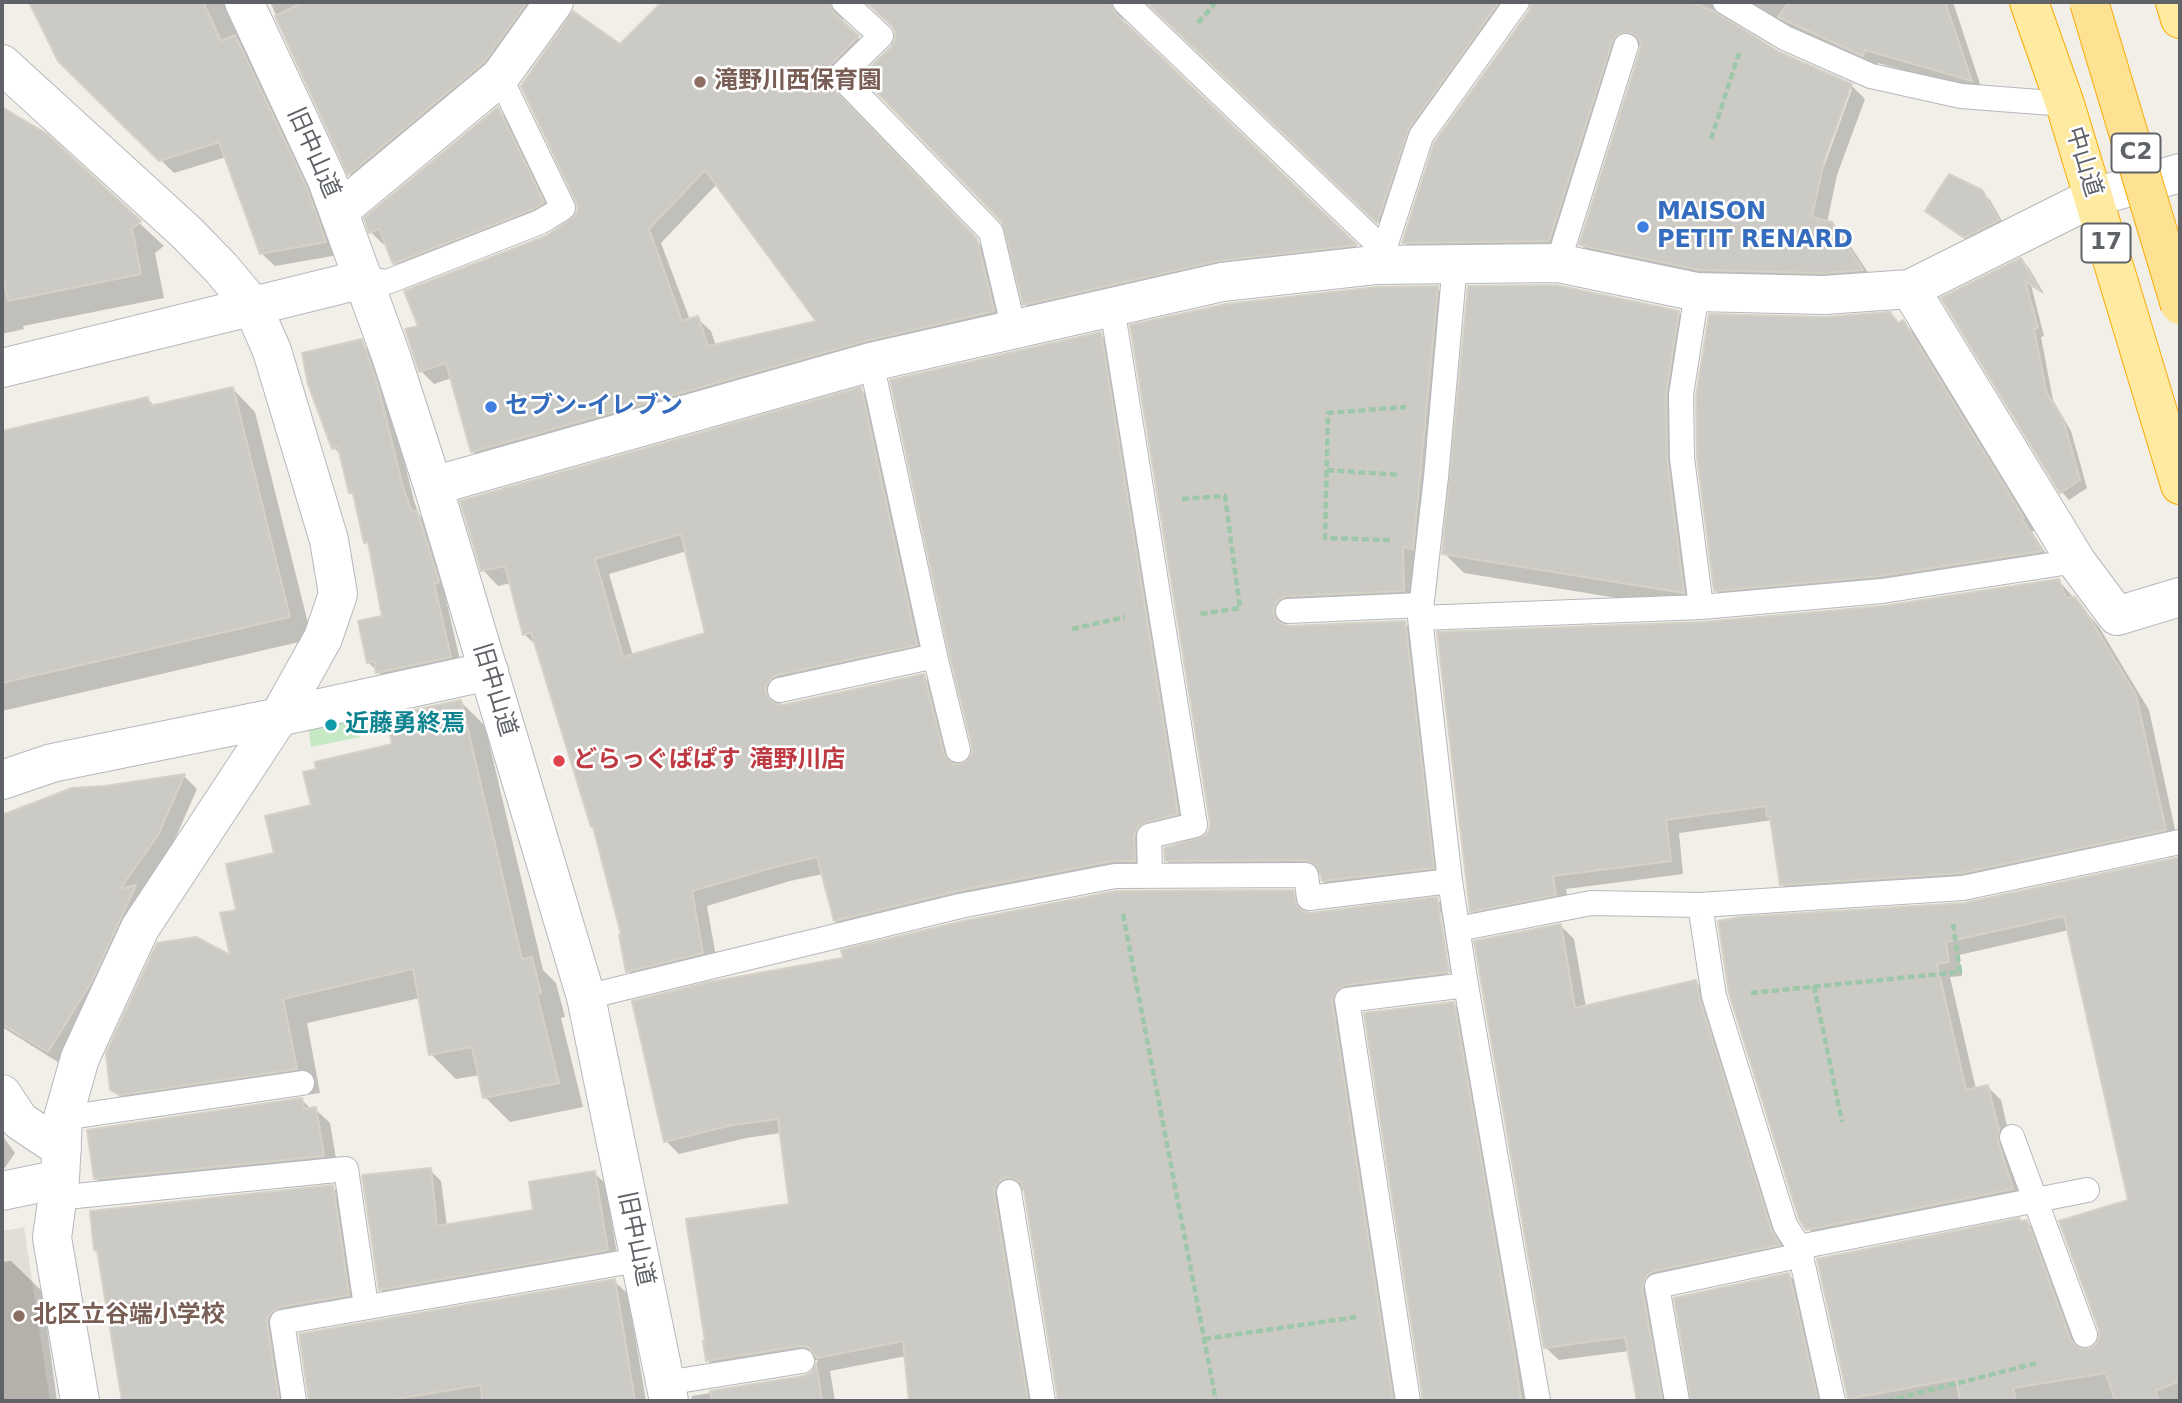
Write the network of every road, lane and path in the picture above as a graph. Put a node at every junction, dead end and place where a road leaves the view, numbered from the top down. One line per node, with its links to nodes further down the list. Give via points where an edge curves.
1 (244, 2): 20 (street, 旧中山道)
2 (554, 2): 15 (street)
3 (844, 2): 31 (lane, via 881,36 840,76 991,232)
4 (1125, 2): 22 (lane)
5 (1517, 2): 22 (lane, via 1421,136)
6 (1725, 2): 11 (lane)
7 (2029, 2): 16 (highway, 中山道 / 17)
8 (2089, 2): 29 (highway, C2, bridge)
9 (2112, 2): 21 (highway, C2)
10 (2175, 2): 12 (highway)
11 (1751, 16): 16 (lane, via 1786,38 1871,76 1961,96); 17 (path)
12 (2180, 19)
13 (1626, 46): 24 (lane)
14 (2, 64): 28 (street, via 187,233)
15 (500, 77): 20 (street); 25 (lane, via 563,208 540,222 387,282)
16 (2065, 104): 19 (highway, 中山道 / 17)
17 (1711, 139)
18 (2180, 173): 19 (street)
19 (2094, 197): 26 (street); 37 (highway, 中山道 / 17)
20 (339, 211): 25 (street, 旧中山道)
21 (2180, 250)
22 (1380, 258): 23 (street); 30 (street, via 1223,282)
23 (1455, 262): 24 (street); 34 (lane)
24 (1558, 262): 27 (street)
25 (363, 279): 28 (street); 38 (street, 旧中山道)
26 (1910, 289): 27 (street, via 1824,295); 41 (street)
27 (1697, 292): 43 (lane, via 1681,395 1682,458)
28 (252, 305): 33 (street); 51 (street, via 272,351 329,540 338,594 323,638)
29 (2180, 305)
30 (1112, 307): 31 (street); 39 (lane)
31 (1014, 330): 32 (street)
32 (872, 362): 38 (street); 48 (lane)
33 (2, 368)
34 (1442, 404): 35 (path, via 1328,413); 36 (lane)
35 (1327, 470): 36 (path); 40 (path, via 1325,538)
36 (1436, 477): 40 (lane)
37 (2180, 485)
38 (433, 486): 49 (street, 旧中山道)
39 (1143, 502): 46 (lane); 46 (path, via 1225,496 1240,608)
40 (1429, 540): 45 (lane)
41 (2076, 561): 42 (street, via 2117,616); 43 (lane, via 1882,591)
42 (2180, 597)
43 (1701, 607): 45 (lane)
44 (1288, 611): 45 (lane)
45 (1420, 612): 57 (lane)
46 (1161, 615): 47 (path); 56 (lane, via 1195,825 1149,836)
47 (1072, 629)
48 (935, 656): 50 (lane); 52 (lane)
49 (489, 671): 51 (street); 64 (street, 旧中山道)
50 (780, 690)
51 (279, 717): 53 (street, via 52,763); 69 (street, via 140,928 80,1058)
52 (958, 750)
53 (2, 780)
54 (2180, 842): 58 (lane)
55 (1115, 876): 56 (lane); 64 (lane, via 960,906); 79 (path)
56 (1150, 876): 57 (lane, via 1306,875 1309,898)
57 (1450, 881): 60 (lane)
58 (1948, 889): 59 (lane); 62 (path, via 1960,972)
59 (1700, 905): 60 (lane, via 1591,903); 63 (lane)
60 (1458, 929): 61 (lane)
61 (1466, 985): 77 (lane, via 1347,1000); 88 (lane)
62 (1814, 986): 63 (path); 67 (path)
63 (1714, 996): 74 (lane, via 1785,1226)
64 (586, 997): 75 (street, 旧中山道)
65 (302, 1083): 69 (lane)
66 (2, 1094): 69 (street, via 20,1121)
67 (1842, 1122)
68 (2012, 1137): 73 (lane)
69 (60, 1161): 71 (street); 76 (lane, via 346,1169); 83 (street, via 52,1238)
70 (2087, 1190): 73 (lane)
71 (2, 1191)
72 (1009, 1192): 85 (lane)
73 (2036, 1200): 74 (lane); 78 (lane)
74 (1800, 1251): 89 (lane, via 1657,1286); 90 (lane)
75 (638, 1261): 76 (lane); 82 (street, 旧中山道)
76 (366, 1306): 84 (lane, via 282,1322)
77 (1394, 1311): 79 (path); 87 (lane)
78 (2085, 1335)
79 (1204, 1339): 86 (path)
80 (802, 1361): 82 (lane)
81 (2037, 1363): 91 (path)
82 (668, 1392)
83 (80, 1401)
84 (293, 1401)
85 (1042, 1401)
86 (1216, 1401)
87 (1408, 1401)
88 (1538, 1401)
89 (1678, 1401)
90 (1833, 1401)
91 (1887, 1401)

